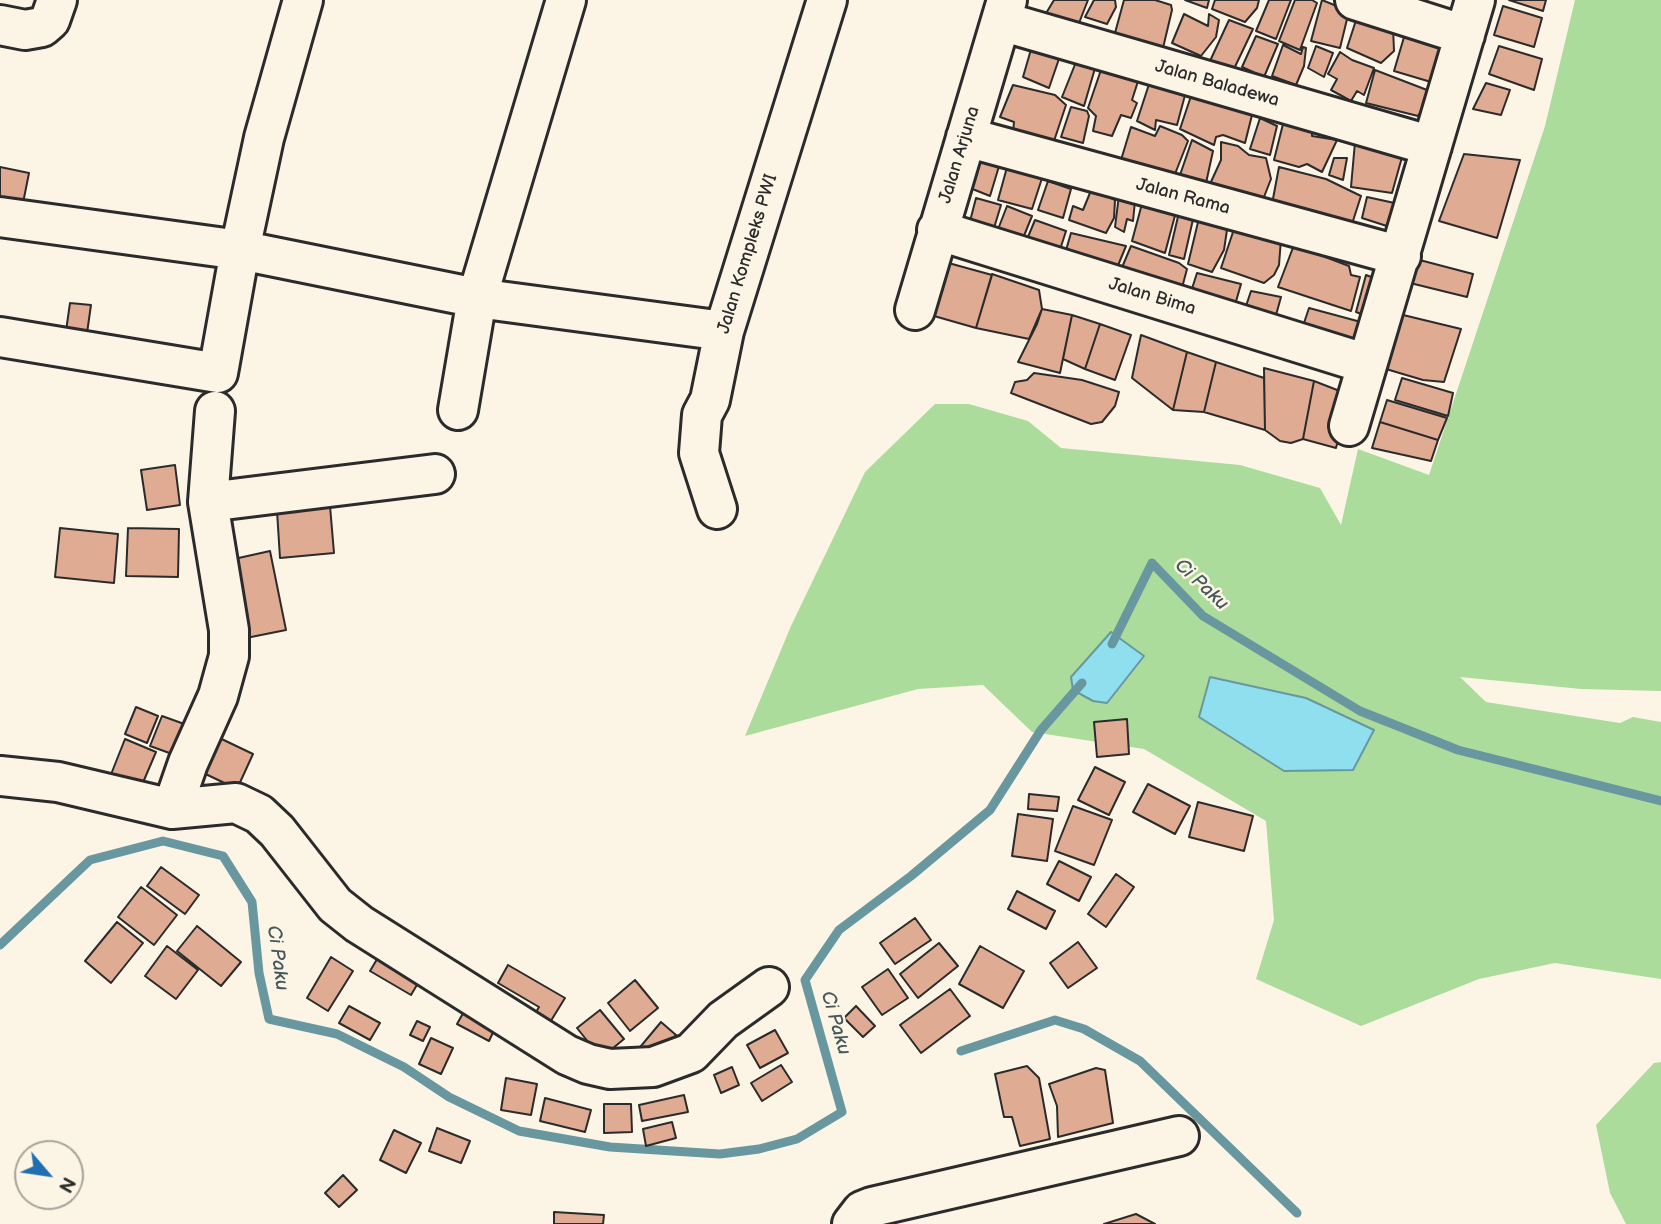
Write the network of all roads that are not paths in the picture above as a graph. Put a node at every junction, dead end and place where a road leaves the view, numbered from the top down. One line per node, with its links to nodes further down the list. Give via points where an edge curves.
1 (57, 0): 8 (street, via 50,20 42,27 25,30)
2 (303, 0): 13 (street, via 264,138)
3 (566, 0): 15 (street)
4 (827, 0): 17 (street, Jalan Kompleks PWI)
5 (1355, 0): 7 (street)
6 (1004, 10): 9 (street, Jalan Arjuna); 10 (street, Jalan Baladewa)
7 (1470, 17): 10 (street)
8 (0, 24)
9 (966, 137): 12 (street, Jalan Arjuna); 14 (street, Jalan Rama)
10 (1432, 146): 14 (street)
11 (0, 217): 13 (street)
12 (937, 230): 16 (street, Jalan Arjuna); 19 (street, Jalan Bima)
13 (240, 250): 15 (street); 18 (street, via 218,373)
14 (1401, 256): 19 (street)
15 (477, 298): 17 (street); 20 (street)
16 (915, 310)
17 (724, 331): 25 (street, Jalan Kompleks PWI, via 710,400 702,415 699,453)
18 (0, 337)
19 (1367, 364): 22 (street)
20 (458, 410)
21 (215, 411): 24 (street)
22 (1349, 426)
23 (436, 474): 24 (street)
24 (208, 502): 27 (street, via 229,630 229,656 218,696)
25 (717, 509)
26 (0, 776): 27 (street, via 58,782)
27 (172, 808): 28 (street, via 236,803 259,814 335,905 359,924 588,1064 610,1069 653,1067 691,1053 723,1020)
28 (769, 987)
29 (1179, 1136): 30 (street, via 872,1206 862,1210)
30 (852, 1224)

